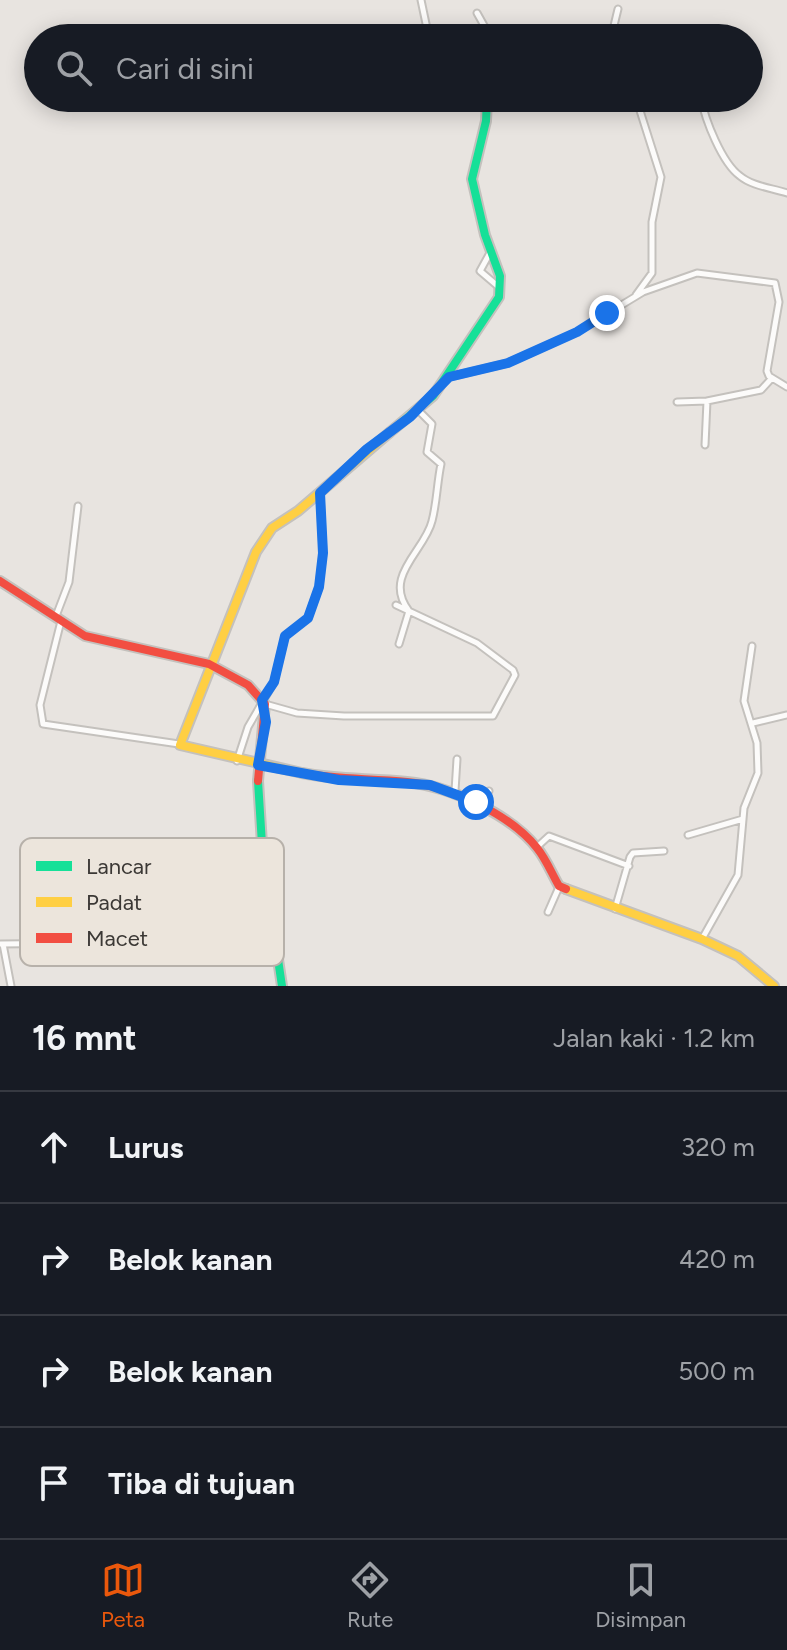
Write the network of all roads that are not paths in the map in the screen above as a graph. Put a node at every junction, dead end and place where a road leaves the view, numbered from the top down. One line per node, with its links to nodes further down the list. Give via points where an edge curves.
1 (421, 0): 4 (street)
2 (618, 9): 6 (street)
3 (477, 13): 5 (street)
4 (426, 24)
5 (483, 24)
6 (614, 24)
7 (486, 112): 11 (street, via 472,172)
8 (640, 112): 13 (street, via 661,177 651,233 652,273)
9 (704, 112): 10 (street, via 733,170)
10 (787, 193)
11 (491, 250): 12 (street); 12 (street, via 480,273)
12 (501, 289): 14 (street)
13 (636, 296): 14 (street, via 508,363); 15 (street, via 702,272 775,283 779,302 767,371)
14 (449, 377): 19 (street)
15 (772, 378): 16 (street); 17 (street, via 761,390)
16 (787, 387)
17 (707, 401): 18 (street); 20 (street)
18 (677, 402)
19 (418, 410): 21 (street); 25 (street, via 432,424 427,452 441,464 432,524 402,576 401,596)
20 (705, 445)
21 (320, 493): 29 (street, via 278,523 261,543); 30 (street, via 319,587 308,618 285,636)
22 (78, 506): 26 (street, via 69,582)
23 (0, 581): 26 (street)
24 (396, 605): 25 (street)
25 (409, 611): 27 (street); 30 (street, via 477,643 513,670 493,716 297,713)
26 (58, 618): 29 (street, via 85,636); 33 (street, via 40,719 48,726)
27 (399, 644)
28 (752, 646): 32 (street, via 744,701)
29 (209, 664): 30 (street, via 248,685); 33 (street)
30 (264, 702): 35 (street, via 248,727); 36 (street)
31 (787, 715): 32 (street)
32 (753, 723): 40 (street, via 760,760)
33 (180, 745): 35 (street)
34 (457, 759): 38 (street)
35 (237, 761): 36 (street)
36 (258, 765): 38 (street); 42 (street)
37 (489, 791): 39 (street)
38 (455, 792): 39 (street)
39 (476, 802): 43 (street)
40 (743, 819): 41 (street); 49 (street, via 738,875)
41 (688, 835)
42 (261, 838)
43 (537, 848): 45 (street, via 549,836); 46 (street)
44 (664, 851): 45 (street, via 633,853)
45 (629, 866): 47 (street)
46 (559, 886): 47 (street); 48 (street)
47 (615, 909): 49 (street)
48 (548, 912)
49 (702, 939): 54 (street, via 738,956)
50 (2, 944): 52 (street)
51 (278, 966): 53 (street)
52 (11, 986)
53 (282, 986)
54 (774, 986)

